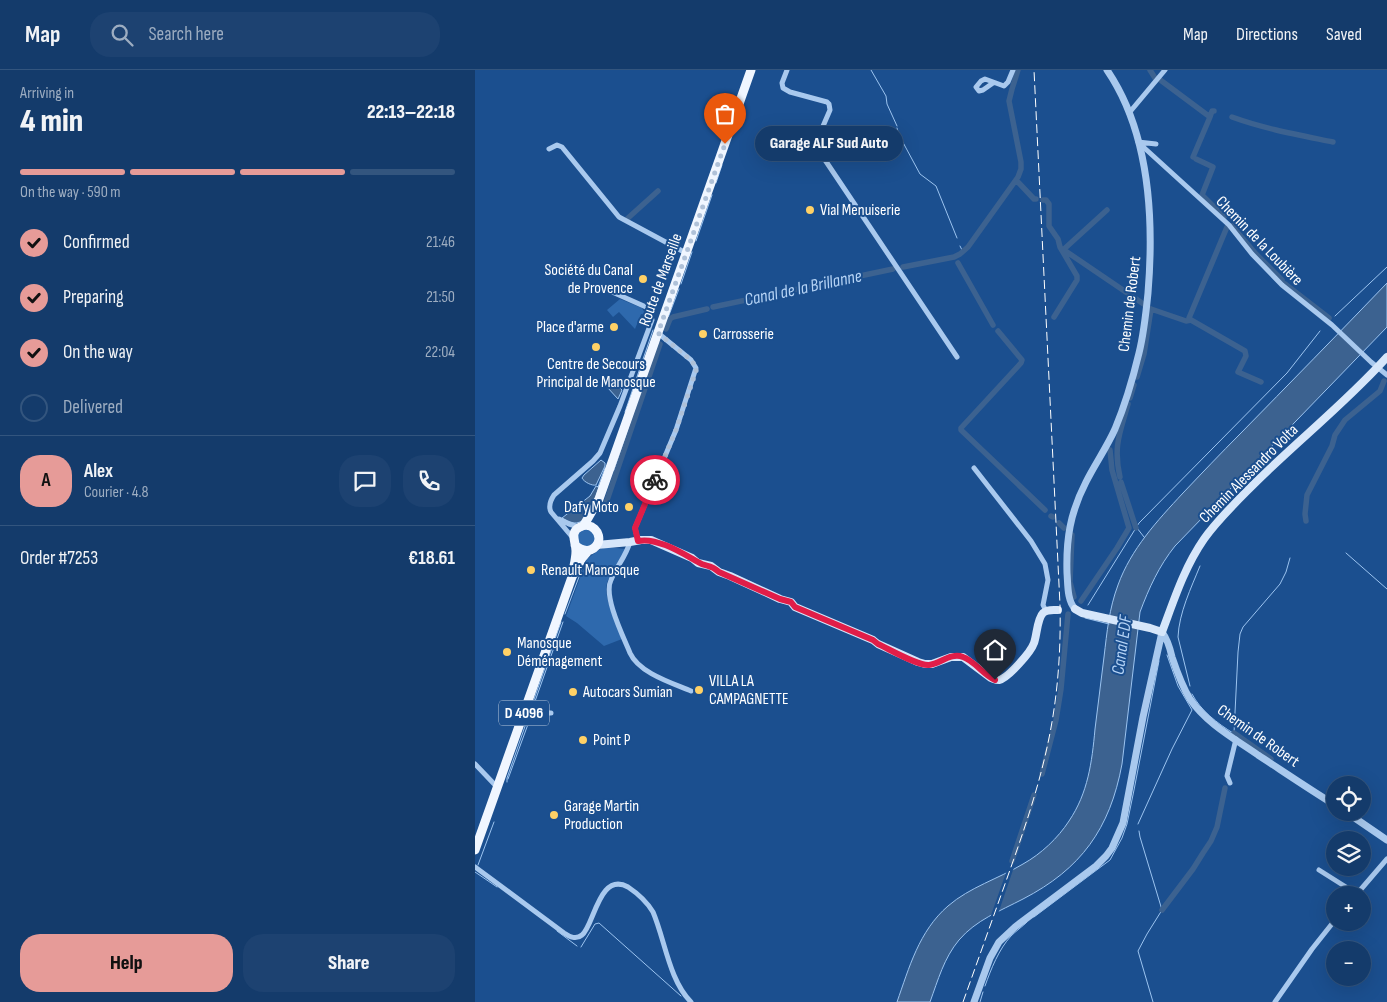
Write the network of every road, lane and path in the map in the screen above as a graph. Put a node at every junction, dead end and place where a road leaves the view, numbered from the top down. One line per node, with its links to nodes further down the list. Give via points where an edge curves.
1 (751, 70): 11 (main road, Route de Marseille)
2 (787, 70): 14 (street, via 783,88 829,104 830,110 817,140 819,150)
3 (1013, 70): 6 (street, via 1005,86)
4 (1107, 70): 7 (street, Chemin de Robert)
5 (1165, 70): 7 (street)
6 (993, 83): 6 (street, via 985,79 976,86 982,91)
7 (1129, 113): 8 (street, Chemin de Robert)
8 (1138, 142): 9 (street); 16 (street, Chemin de la Loubière, via 1229,225 1282,285 1333,325); 29 (street, Chemin de Robert, via 1151,229 1145,322 1117,424 1081,492 1070,521 1067,569 1070,601)
9 (1156, 144)
10 (549, 149): 11 (street, via 562,146 619,217)
11 (686, 253): 13 (main road, Route de Marseille)
12 (601, 287): 20 (street, via 646,307 651,314 651,322 600,453 553,497 549,505)
13 (658, 333): 19 (main road, Route de Marseille); 23 (street, via 697,368 676,430 635,528)
14 (957, 357)
15 (1387, 357): 16 (main road, Chemin Alessandro Volta)
16 (1374, 365): 17 (street, Chemin de la Loubière); 31 (main road, Chemin Alessandro Volta, via 1357,388 1272,466 1218,522 1184,574)
17 (1387, 375)
18 (974, 468): 30 (street, via 1044,562 1048,577 1043,606)
19 (599, 500): 21 (main road, Route de Marseille); 22 (main road, Route de Marseille)
20 (552, 514): 21 (street, via 565,523); 24 (street)
21 (582, 526): 22 (main road, via 591,526); 24 (main road, via 574,533)
22 (597, 531): 25 (main road); 26 (main road)
23 (634, 541): 25 (main road); 30 (main road, via 648,540 663,545 918,662 928,665 960,656 995,680 1001,679 1030,651 1040,617); 34 (street, via 610,581 611,605 638,665)
24 (574, 542): 27 (main road, via 580,549); 28 (main road, D 4096, via 576,555)
25 (621, 542): 26 (main road)
26 (597, 545): 27 (main road)
27 (588, 551): 28 (main road, D 4096)
28 (572, 576): 35 (main road, D 4096)
29 (1075, 607): 30 (main road); 31 (main road, via 1079,612)
30 (1046, 611)
31 (1162, 632): 32 (street, Chemin de Robert); 33 (street)
32 (1170, 649): 33 (street, via 1164,648); 39 (street, Chemin de Robert, via 1181,683 1191,700 1204,715)
33 (1157, 654): 54 (street, via 1125,816 1113,848 1096,866 999,942)
34 (691, 691)
35 (525, 708): 36 (street); 42 (main road, D 4096)
36 (535, 713): 37 (street); 38 (street)
37 (551, 713)
38 (544, 723)
39 (1236, 739): 41 (street, via 1227,776); 43 (street, Chemin de Robert)
40 (475, 764): 42 (street)
41 (1230, 783)
42 (497, 788): 46 (main road, D 4096)
43 (1326, 800)
44 (1359, 821): 45 (street)
45 (1387, 840)
46 (475, 850)
47 (1387, 859): 51 (street)
48 (475, 867): 53 (street, via 573,938 585,932 595,907 608,889 619,884 630,889 653,912 674,975)
49 (1319, 870): 50 (street)
50 (1343, 886)
51 (1364, 886)
52 (1326, 931): 55 (street)
53 (691, 1002)
54 (974, 1002)
55 (1275, 1002)

